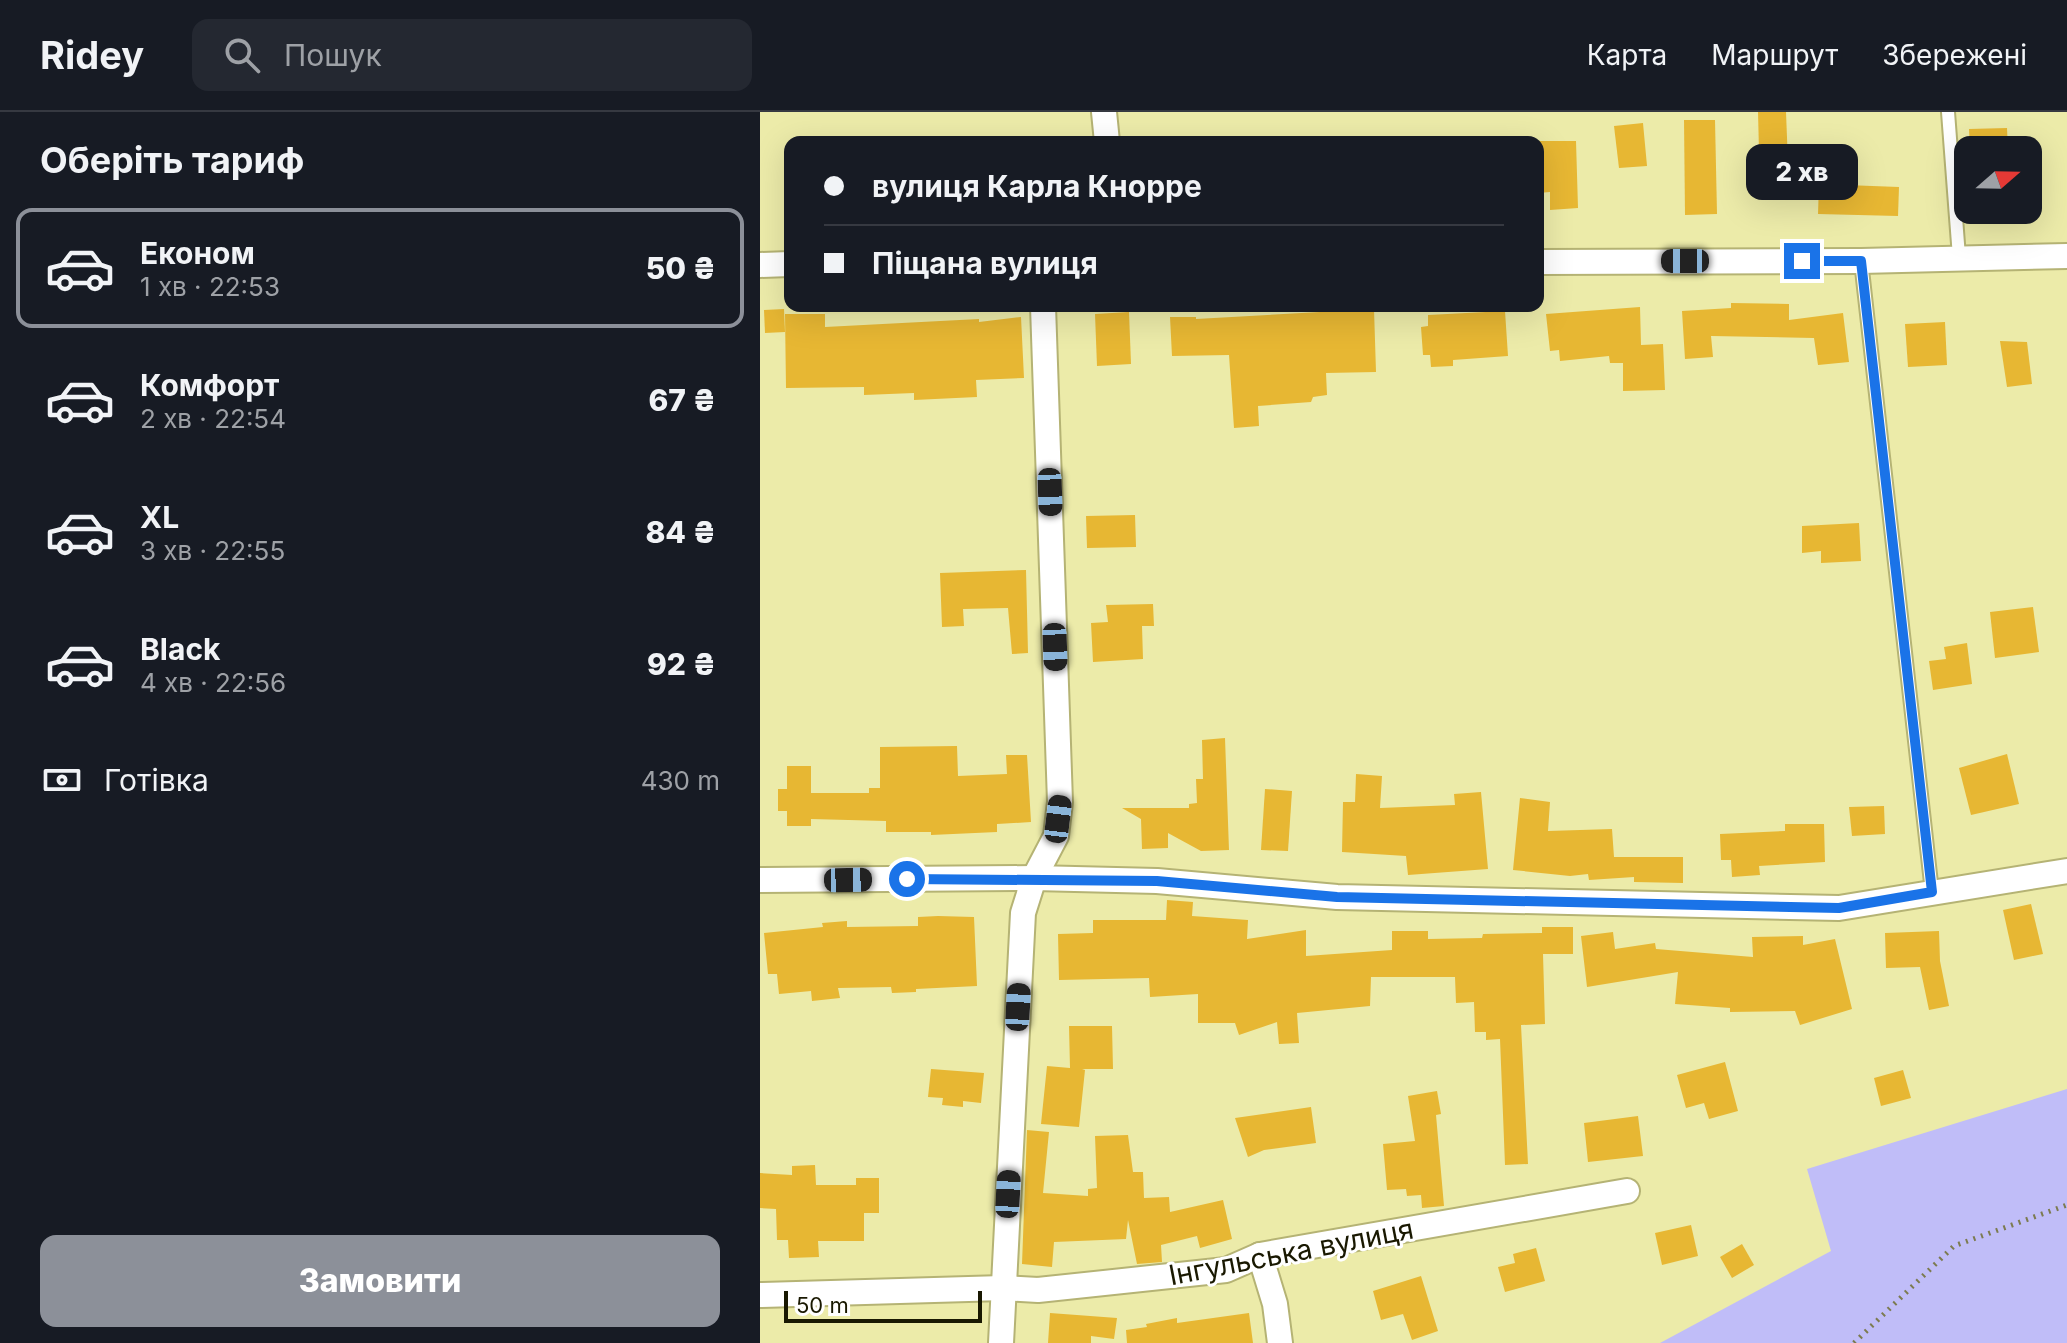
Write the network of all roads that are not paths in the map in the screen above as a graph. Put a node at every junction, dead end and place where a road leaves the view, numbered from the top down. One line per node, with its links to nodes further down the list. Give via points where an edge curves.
1 (1104, 112): 3 (street)
2 (1948, 112): 5 (lane)
3 (1106, 136)
4 (2067, 256): 5 (street)
5 (1959, 257): 6 (street)
6 (1861, 261): 7 (street); 14 (lane)
7 (1544, 262)
8 (784, 264): 9 (street)
9 (760, 265)
10 (1043, 312): 12 (street, via 1060,802 1056,836)
11 (2067, 871): 14 (street)
12 (1034, 878): 13 (street); 14 (street, via 1157,881 1337,897 1839,908); 17 (street, via 1023,913)
13 (760, 880)
14 (1932, 892)
15 (1627, 1191): 16 (street, Інгульська вулиця)
16 (1260, 1255): 17 (street, Інгульська вулиця, via 1226,1270 1038,1290); 20 (street)
17 (1003, 1288): 18 (street, Інгульська вулиця); 19 (street)
18 (760, 1295)
19 (1001, 1343)
20 (1280, 1343)

